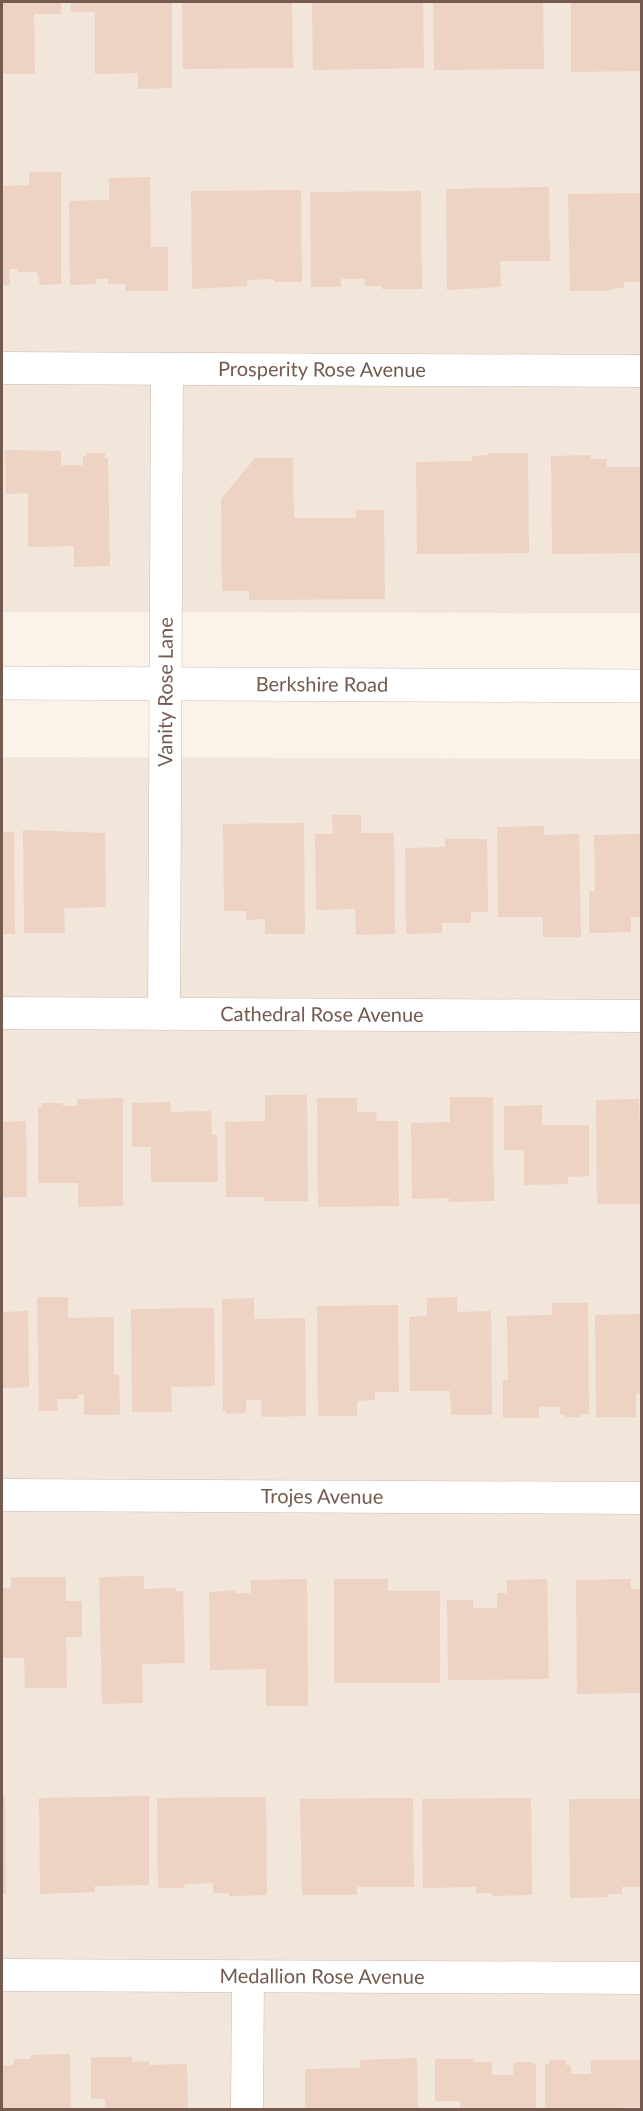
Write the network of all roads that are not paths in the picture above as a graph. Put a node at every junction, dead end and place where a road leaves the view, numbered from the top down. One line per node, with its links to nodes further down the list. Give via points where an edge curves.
1 (2, 368): 2 (street, Prosperity Rose Avenue)
2 (167, 369): 3 (street, Prosperity Rose Avenue); 5 (street, Vanity Rose Lane)
3 (642, 372)
4 (2, 683): 5 (street, Berkshire Road)
5 (166, 684): 6 (street, Berkshire Road); 8 (street, Vanity Rose Lane)
6 (642, 686)
7 (2, 1013): 8 (street, Cathedral Rose Avenue)
8 (164, 1014): 9 (street, Cathedral Rose Avenue)
9 (642, 1016)
10 (2, 1495): 11 (street, Trojes Avenue)
11 (642, 1498)
12 (2, 1975): 13 (street, Medallion Rose Avenue)
13 (248, 1977): 14 (street, Medallion Rose Avenue); 15 (street)
14 (642, 1978)
15 (247, 2109)

